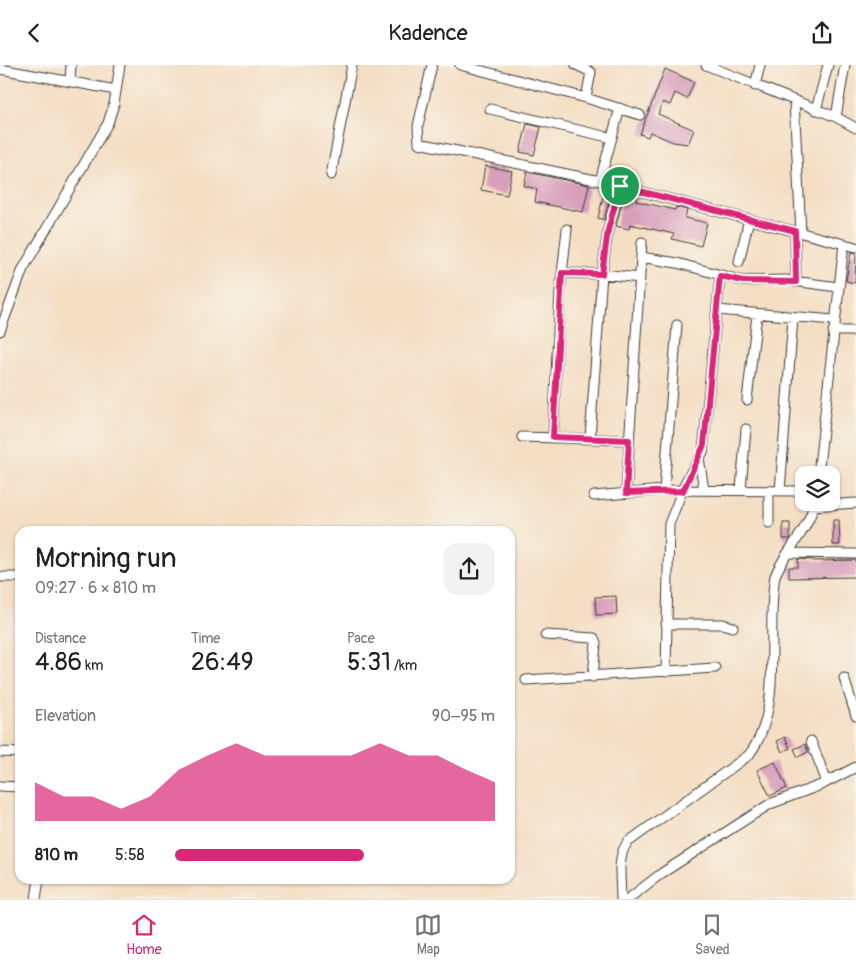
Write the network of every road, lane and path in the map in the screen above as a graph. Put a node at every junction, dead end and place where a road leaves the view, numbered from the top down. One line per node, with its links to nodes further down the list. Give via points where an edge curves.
1 (71, 65): 14 (street)
2 (120, 65): 16 (street)
3 (352, 65): 26 (street)
4 (432, 65): 27 (street, via 418,126 419,143)
5 (460, 65): 17 (street)
6 (576, 65): 17 (street, via 591,72)
7 (706, 65): 13 (street)
8 (760, 65): 15 (street)
9 (828, 65): 21 (street)
10 (845, 65): 11 (street); 23 (street)
11 (856, 66)
12 (0, 69): 14 (street)
13 (726, 69): 15 (street)
14 (70, 81): 16 (street)
15 (755, 86): 18 (street)
16 (116, 90): 48 (street, via 108,123 23,269)
17 (586, 98): 19 (street)
18 (794, 101): 21 (street); 31 (street)
19 (620, 108): 22 (street); 25 (street)
20 (490, 109): 25 (street)
21 (816, 110): 23 (street)
22 (640, 115)
23 (836, 117): 24 (street)
24 (856, 128)
25 (612, 138): 27 (street)
26 (331, 175)
27 (600, 181): 28 (street)
28 (620, 186): 29 (street); 38 (street, via 608,230)
29 (749, 219): 31 (street); 36 (street)
30 (567, 229): 37 (street)
31 (798, 232): 33 (street); 41 (street)
32 (642, 242): 35 (street)
33 (844, 244): 34 (street); 42 (street)
34 (856, 247)
35 (641, 257): 39 (street, via 677,263); 40 (street)
36 (739, 262)
37 (562, 273): 38 (street); 54 (street)
38 (602, 274): 40 (street); 55 (street)
39 (720, 276): 41 (street, via 743,281); 43 (street)
40 (640, 278): 56 (street)
41 (796, 282): 42 (street)
42 (838, 287): 46 (street)
43 (717, 310): 44 (street); 57 (street, via 704,445)
44 (757, 315): 45 (street); 51 (street)
45 (793, 318): 46 (street); 64 (street)
46 (834, 320): 49 (street)
47 (677, 325): 60 (street)
48 (0, 331)
49 (833, 331): 50 (street); 58 (street)
50 (856, 331)
51 (747, 400)
52 (746, 429): 59 (street)
53 (522, 437): 54 (street)
54 (553, 437): 55 (street)
55 (590, 438): 56 (street)
56 (629, 440): 66 (street)
57 (699, 458): 61 (street); 63 (street)
58 (819, 466)
59 (741, 489): 61 (street); 62 (street)
60 (664, 490): 63 (street); 66 (street)
61 (704, 490): 63 (street)
62 (769, 490): 64 (street); 71 (street)
63 (683, 491): 76 (street, via 668,524)
64 (780, 491): 65 (street)
65 (795, 491)
66 (626, 493): 67 (street)
67 (594, 496)
68 (840, 503): 69 (street)
69 (856, 503)
70 (811, 511): 72 (street)
71 (769, 523)
72 (789, 553): 73 (street); 94 (street, via 779,567 773,587 767,716 760,741 749,755 628,842 621,857)
73 (856, 554)
74 (0, 577): 75 (street)
75 (15, 577)
76 (666, 624): 77 (street, via 723,624); 80 (street)
77 (733, 627)
78 (545, 635): 81 (street, via 594,638)
79 (715, 668): 80 (street)
80 (666, 672): 81 (street)
81 (593, 677): 83 (street)
82 (844, 678): 84 (street)
83 (526, 680)
84 (856, 716)
85 (810, 741): 89 (street)
86 (0, 752): 87 (street)
87 (15, 753)
88 (856, 767): 89 (street)
89 (826, 782): 95 (street, via 770,804 662,873)
90 (0, 786): 91 (street)
91 (15, 787)
92 (38, 884): 93 (street)
93 (36, 899)
94 (621, 899)
95 (628, 899)

